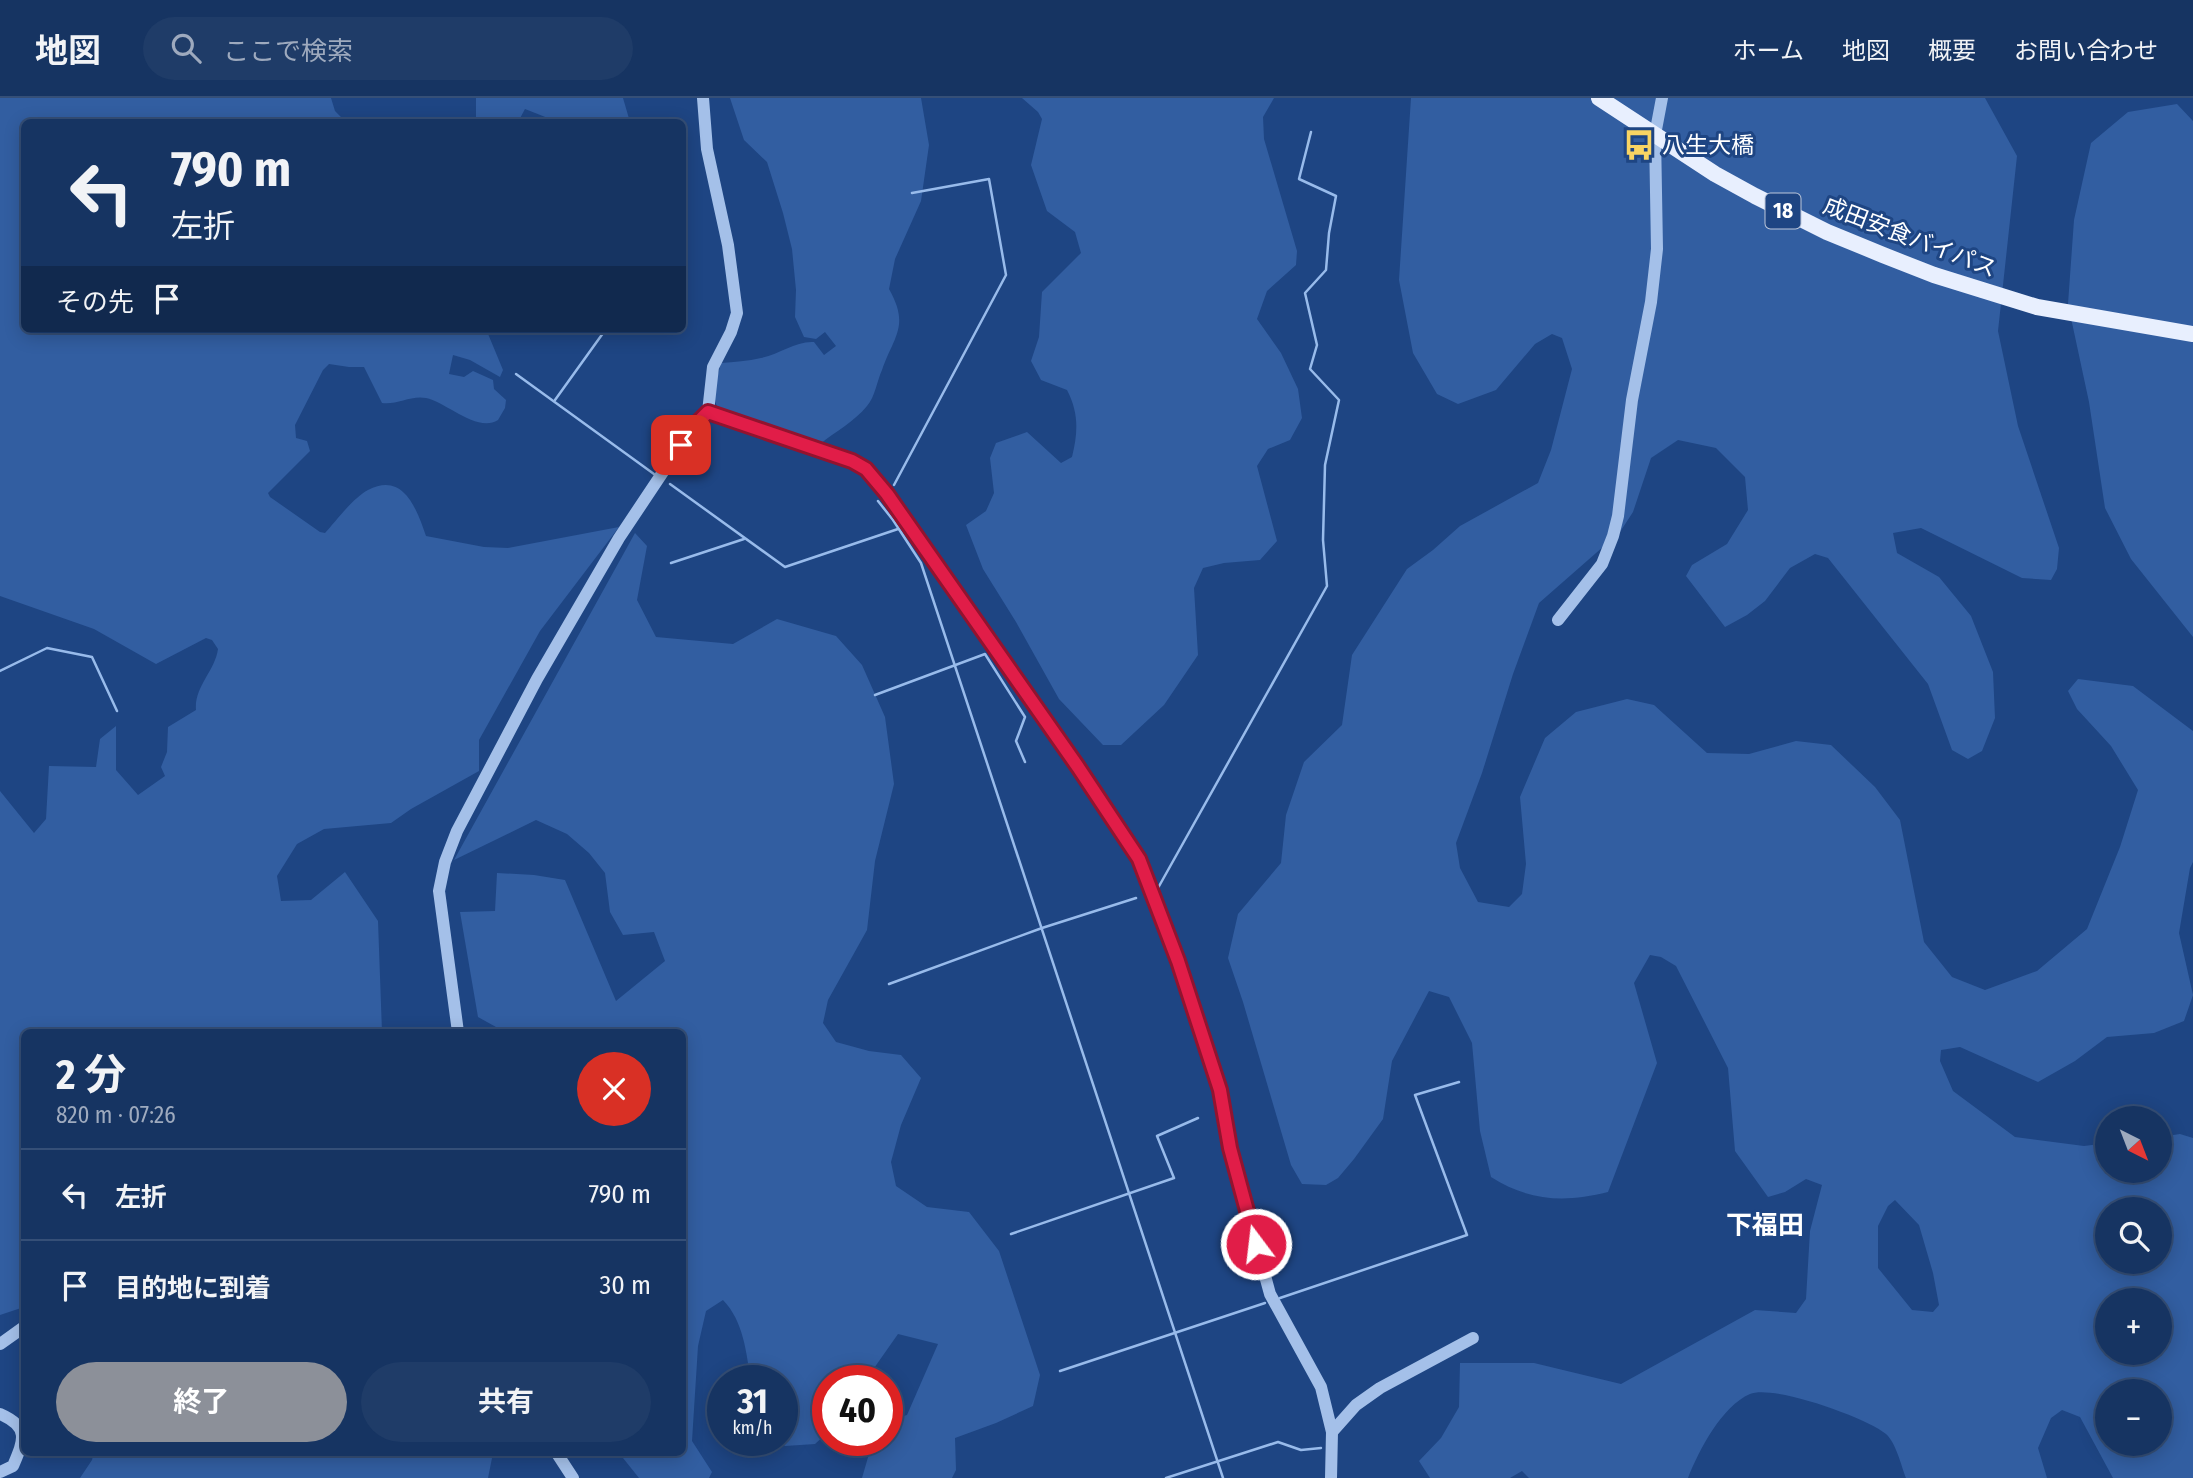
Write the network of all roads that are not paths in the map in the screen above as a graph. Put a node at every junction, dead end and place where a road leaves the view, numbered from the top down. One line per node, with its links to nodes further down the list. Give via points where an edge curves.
1 (703, 98): 6 (street, via 707,149 737,313 713,367)
2 (1599, 98): 4 (main road, 成田安食バイパス / 18)
3 (1662, 98): 4 (street)
4 (1655, 135): 5 (main road, 成田安食バイパス / 18, via 1714,174 1798,218 1934,275 2036,307); 7 (street, via 1657,249 1618,516 1602,564)
5 (2193, 334)
6 (708, 412): 8 (street, via 681,445 599,571 502,743 453,841 439,891); 14 (street, via 852,461 874,477 1130,844 1178,961 1216,1076 1230,1148 1270,1294 1321,1387)
7 (1558, 620)
8 (458, 1029)
9 (21, 1329): 11 (street)
10 (1473, 1338): 14 (street, via 1380,1388 1356,1405)
11 (0, 1344)
12 (0, 1414): 13 (street, via 12,1419)
13 (21, 1432)
14 (1332, 1432): 19 (street)
15 (21, 1447): 17 (street, via 13,1466)
16 (559, 1456): 18 (street)
17 (0, 1472)
18 (573, 1478)
19 (1331, 1478)

